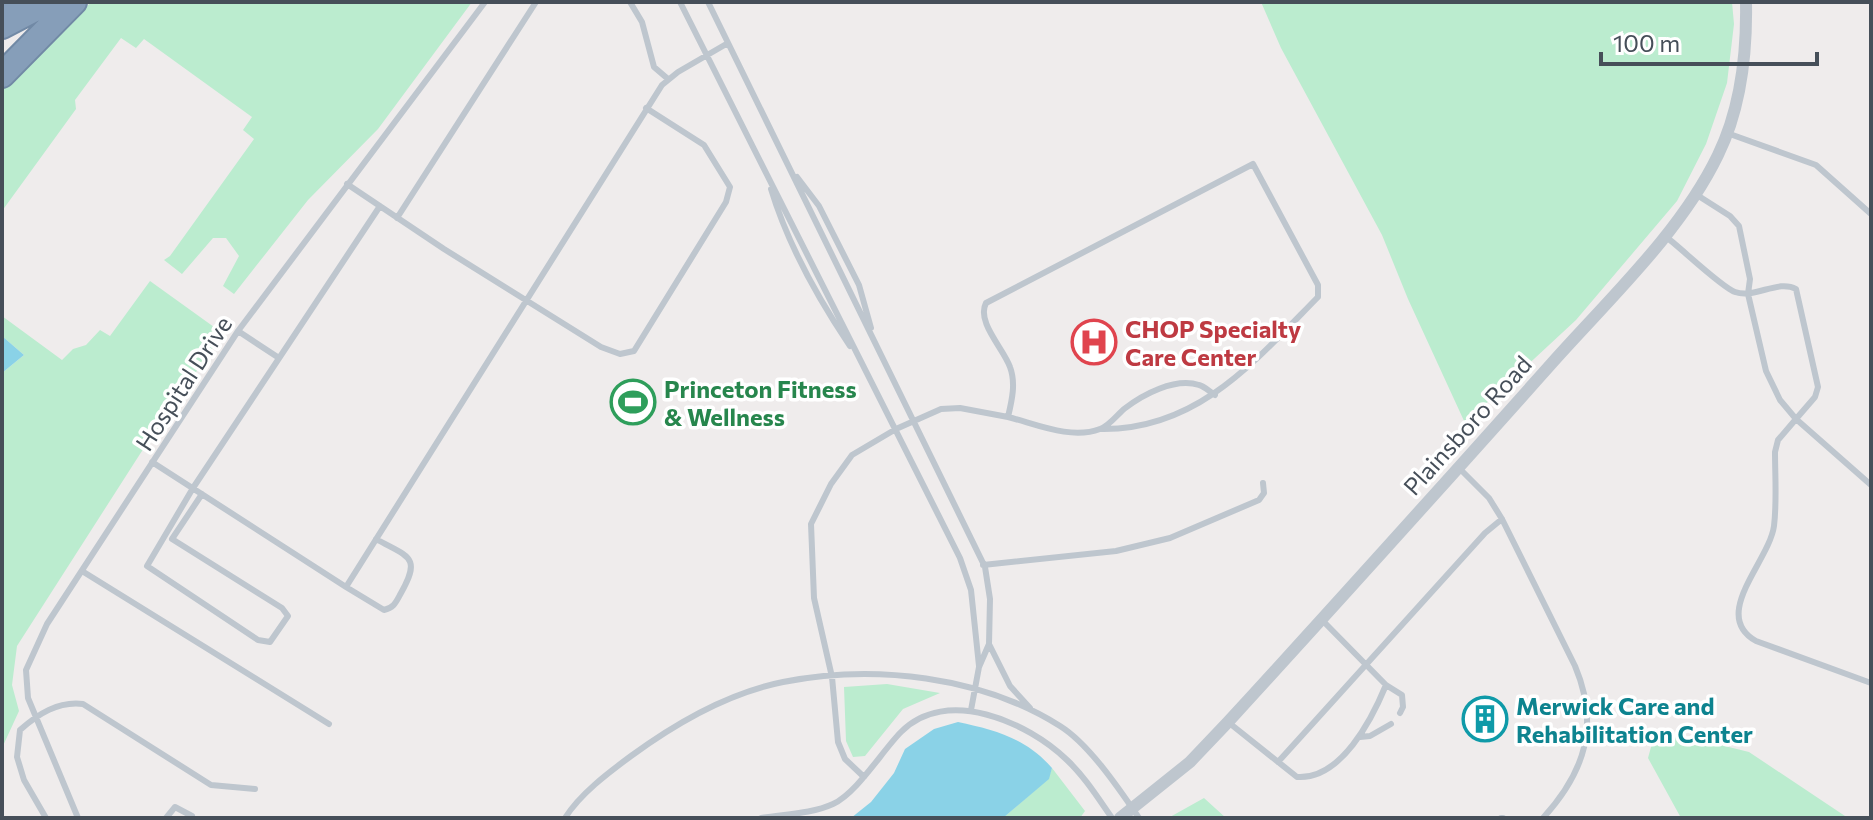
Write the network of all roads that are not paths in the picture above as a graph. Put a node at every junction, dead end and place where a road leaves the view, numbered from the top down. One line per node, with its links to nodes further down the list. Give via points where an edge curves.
1 (12, 2): 10 (highway)
2 (48, 2): 11 (highway)
3 (74, 2): 14 (highway)
4 (485, 2): 19 (lane, Hospital Drive)
5 (536, 2): 23 (lane)
6 (630, 2): 15 (lane, via 642,22 654,67)
7 (680, 2): 13 (lane)
8 (708, 2): 12 (lane)
9 (1746, 2): 17 (street, Plainsboro Road, via 1741,83)
10 (2, 7)
11 (2, 26)
12 (728, 43): 13 (lane); 18 (lane)
13 (707, 54): 15 (lane); 34 (lane)
14 (2, 75)
15 (668, 79): 16 (lane)
16 (646, 108): 26 (lane); 26 (lane, via 704,145 730,187 726,202 634,351 620,354 601,347)
17 (1727, 133): 20 (street, Plainsboro Road); 22 (lane, via 1816,165)
18 (786, 162): 28 (lane); 28 (lane, via 819,206 859,285)
19 (347, 184): 21 (lane); 27 (lane, Hospital Drive)
20 (1697, 195): 24 (street, Plainsboro Road); 25 (lane, via 1739,226)
21 (380, 206): 23 (lane); 29 (lane)
22 (1871, 214)
23 (397, 218): 26 (lane)
24 (1665, 236): 25 (lane, via 1732,291); 37 (street, Plainsboro Road)
25 (1748, 294): 32 (lane, via 1769,381); 32 (lane, via 1787,286 1798,292 1818,387)
26 (526, 300): 43 (lane)
27 (238, 331): 29 (lane); 36 (lane, Hospital Drive)
28 (880, 354): 33 (lane)
29 (279, 358): 40 (lane)
30 (1215, 395): 31 (lane, via 1249,369 1318,297 1318,285 1253,164 986,303 985,320 1010,367); 35 (lane, via 1181,413 1129,429); 35 (lane, via 1199,385 1180,383 1153,391)
31 (1008, 417): 33 (lane, via 960,408 941,409); 35 (lane, via 1073,433)
32 (1796, 419): 39 (lane); 52 (lane, via 1778,440 1774,528 1739,603 1738,622 1756,641)
33 (913, 421): 34 (lane); 44 (lane)
34 (896, 429): 50 (lane, via 964,569); 51 (lane, via 852,455 811,524 814,598)
35 (1102, 429)
36 (152, 462): 40 (lane); 45 (lane, Hospital Drive)
37 (1459, 468): 42 (lane); 47 (street, Plainsboro Road)
38 (1263, 483): 44 (lane, via 1259,500 1170,538 1116,551)
39 (1871, 485)
40 (193, 488): 41 (lane); 41 (lane, via 147,566 258,640 270,642 288,616 282,608 172,539)
41 (202, 494): 46 (lane)
42 (1502, 519): 49 (lane); 75 (lane, via 1575,666 1586,705 1587,733 1577,771)
43 (376, 539): 46 (lane); 46 (lane, via 412,565 413,573 393,605 384,610)
44 (983, 565): 48 (lane, via 990,599)
45 (82, 571): 58 (lane, Hospital Drive, via 47,624 26,670); 60 (lane)
46 (346, 587)
47 (1322, 620): 49 (lane); 59 (street, Plainsboro Road)
48 (989, 644): 50 (lane); 56 (lane, via 1010,686)
49 (1367, 663): 53 (lane); 63 (lane)
50 (979, 667): 54 (lane)
51 (832, 677): 54 (lane, via 870,673 940,680); 64 (lane, via 838,742 845,759); 71 (lane, via 783,682 712,706 617,767)
52 (1871, 683)
53 (1386, 685): 57 (lane, via 1402,695); 62 (lane)
54 (975, 690): 55 (lane); 56 (lane)
55 (971, 710): 64 (lane, via 922,717 902,731); 73 (lane, via 1046,742 1076,768)
56 (1032, 711): 66 (lane, via 1063,727 1084,747)
57 (1400, 713)
58 (35, 717): 65 (lane, via 67,702 83,704 211,785); 68 (lane, via 20,730 17,757); 69 (lane, Hospital Drive)
59 (1228, 722): 63 (lane); 66 (street, Plainsboro Road)
60 (329, 724)
61 (1391, 724): 62 (lane)
62 (1360, 737): 63 (lane, via 1327,767 1308,776 1297,777)
63 (1278, 762)
64 (864, 777): 72 (lane, via 836,803)
65 (255, 789)
66 (1136, 813): 74 (street, Plainsboro Road)
67 (192, 816): 70 (lane, via 175,807)
68 (46, 818)
69 (78, 818)
70 (166, 818)
71 (565, 818)
72 (761, 818)
73 (1112, 818)
74 (1120, 818)
75 (1543, 818)

